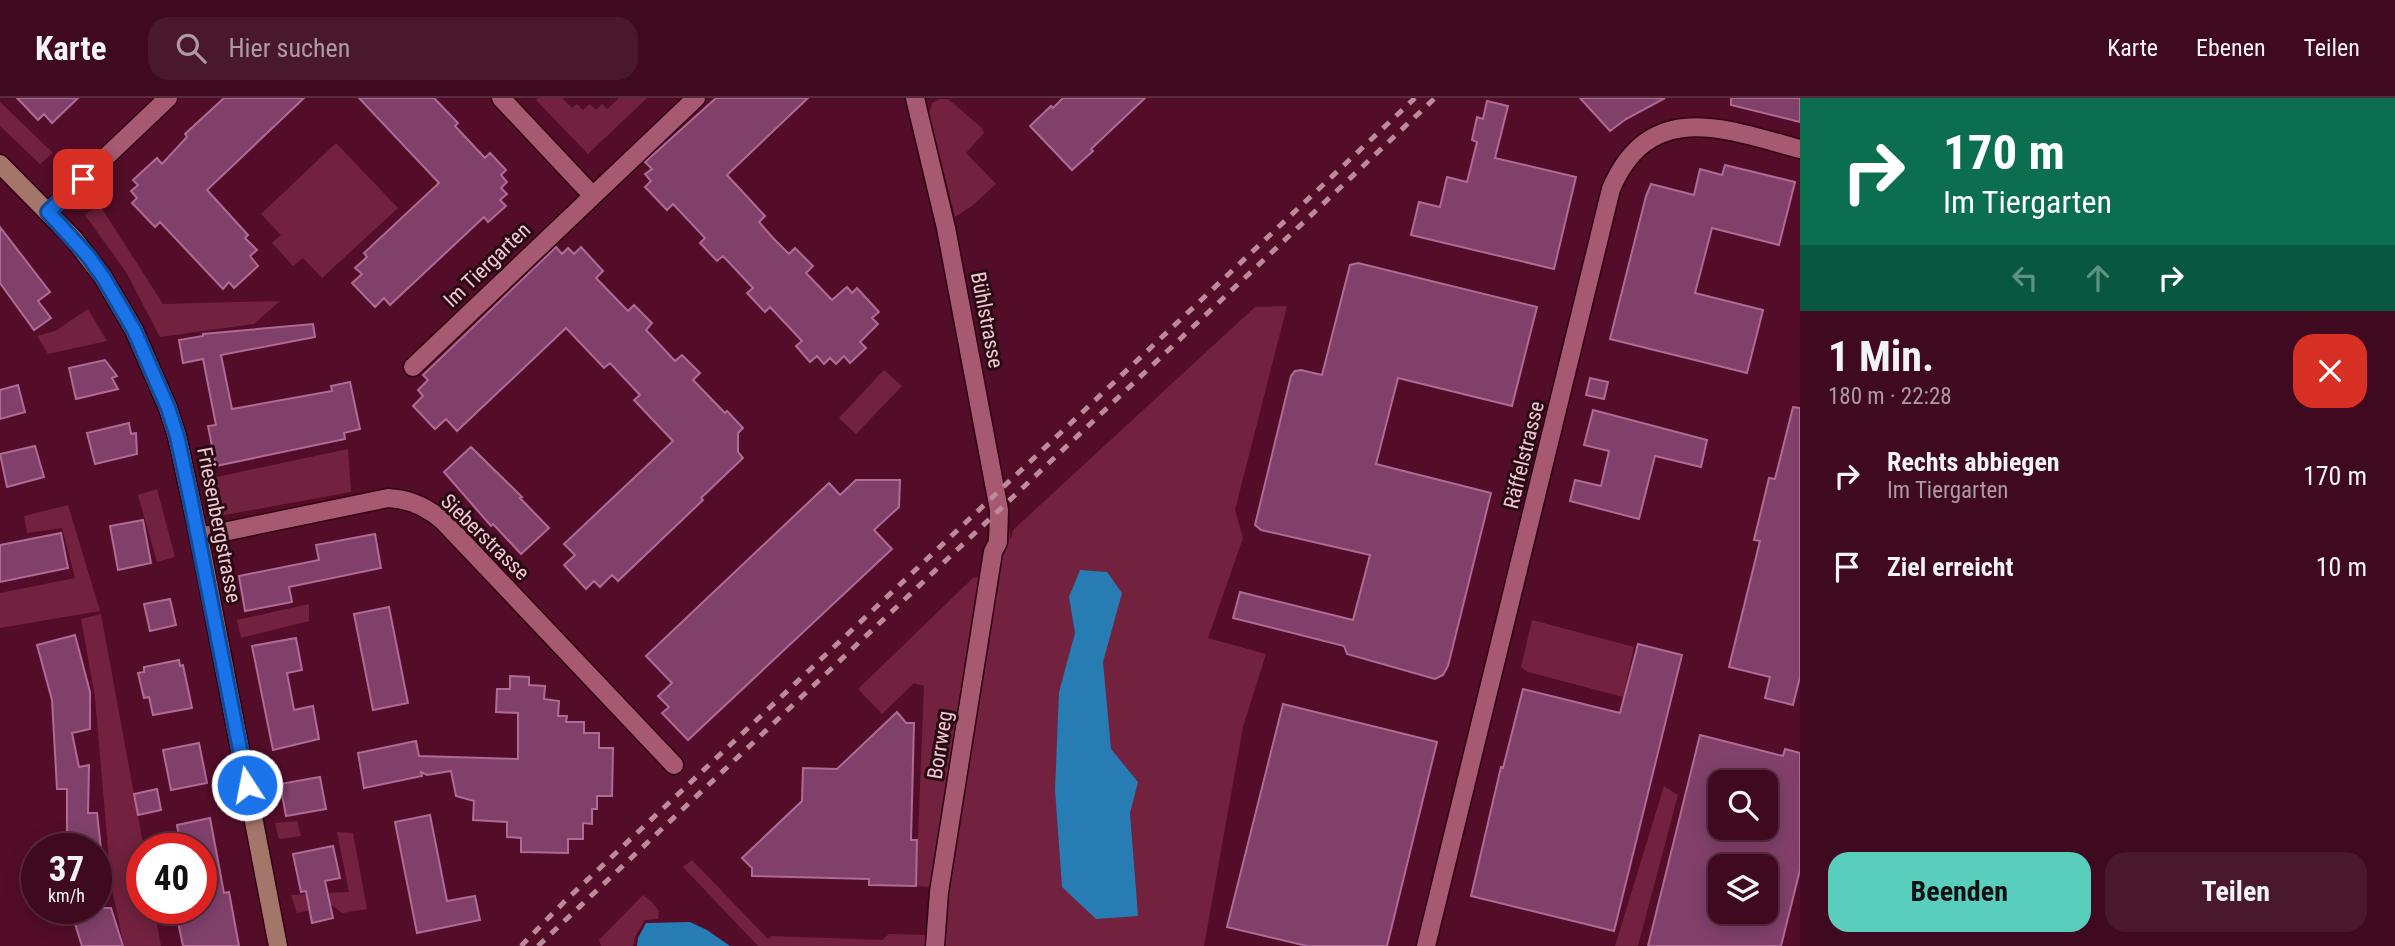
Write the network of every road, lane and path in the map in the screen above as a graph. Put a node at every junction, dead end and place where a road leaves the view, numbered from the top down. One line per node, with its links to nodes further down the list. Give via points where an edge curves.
1 (168, 98): 8 (street)
2 (500, 98): 7 (street)
3 (696, 98): 7 (street, Im Tiergarten)
4 (915, 98): 11 (street, Bühlstrasse, via 946,228 999,510 998,542)
5 (1800, 149): 15 (street, Räffelstrasse, via 1693,125 1646,140 1620,168 1611,189)
6 (0, 164): 8 (street, Friesenbergstrasse)
7 (593, 196): 9 (street, Im Tiergarten)
8 (48, 212): 10 (street, Friesenbergstrasse, via 103,277 146,355 177,436)
9 (413, 367)
10 (198, 537): 12 (street, Sieberstrasse, via 388,498 424,507 443,521); 13 (street, Friesenbergstrasse)
11 (993, 552): 14 (street, Borrweg, via 939,892)
12 (674, 765)
13 (278, 946)
14 (935, 946)
15 (1426, 946)

